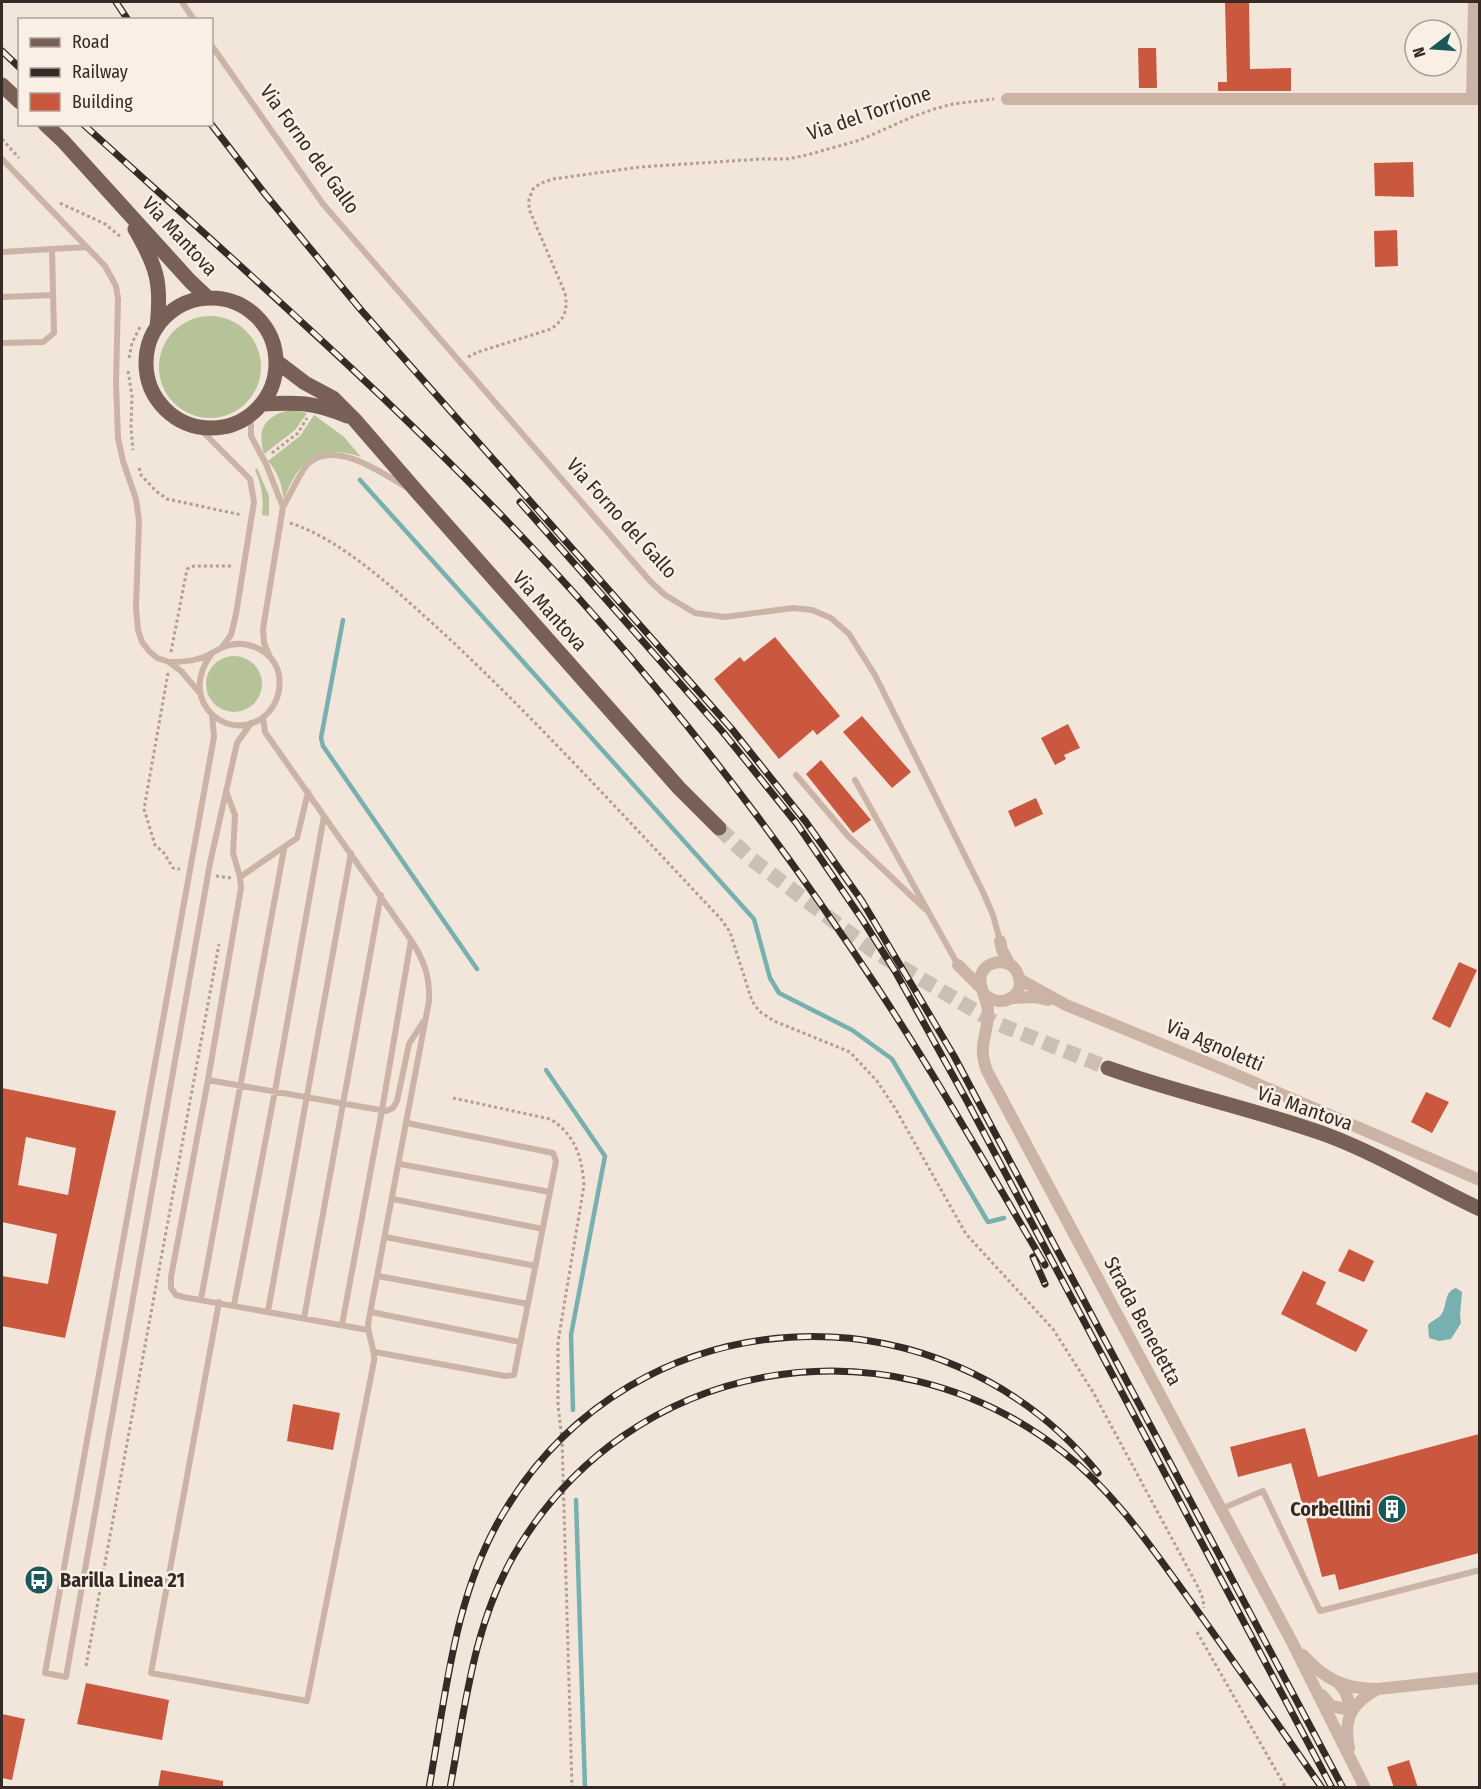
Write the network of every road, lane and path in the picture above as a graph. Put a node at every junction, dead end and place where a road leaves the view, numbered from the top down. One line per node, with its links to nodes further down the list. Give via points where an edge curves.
1 (182, 2): 3 (lane)
2 (1474, 2): 7 (street)
3 (193, 18)
4 (213, 47): 27 (lane, Via Forno del Gallo, via 323,204)
5 (2, 85): 8 (main road)
6 (1007, 99): 7 (street); 27 (path, Via del Torrione, via 934,109 860,140 807,156 640,167 541,183 529,199 529,208 565,293 565,314 551,329 478,352)
7 (1476, 99)
8 (18, 100)
9 (47, 126): 14 (main road, Via Mantova)
10 (2, 139): 12 (path)
11 (2, 159): 16 (lane)
12 (19, 159)
13 (56, 201): 15 (path, via 105,224)
14 (120, 203): 21 (main road, Via Mantova); 23 (main road, Via Mantova, via 154,265 160,300)
15 (121, 237)
16 (86, 247): 17 (lane); 43 (lane, via 105,266 118,299 116,411 118,438 139,521 138,630 149,651)
17 (52, 249): 18 (lane); 19 (lane)
18 (2, 252)
19 (52, 295): 20 (lane); 24 (lane, via 54,333 49,338 44,342)
20 (2, 297)
21 (208, 298): 23 (main road, Via Mantova, via 179,306); 26 (main road, Via Mantova, via 237,303 261,321 269,333)
22 (142, 322): 25 (path)
23 (157, 327): 32 (main road, Via Mantova, via 147,357 151,388 170,413)
24 (2, 342)
25 (129, 361)
26 (276, 361): 30 (main road, Via Mantova, via 270,391); 31 (main road, Via Mantova, via 333,398)
27 (460, 362): 60 (lane, Via Forno del Gallo, via 615,542 672,600 695,613 725,617 793,608 812,610 831,618 849,634 875,675 983,892)
28 (128, 368): 33 (path)
29 (315, 404): 30 (main road, Via Mantova, via 285,403); 31 (main road, Via Mantova); 34 (path, via 298,433)
30 (256, 410): 32 (main road, Via Mantova, via 226,427); 34 (lane, via 251,436)
31 (354, 419): 36 (main road, Via Mantova)
32 (198, 427): 38 (lane, via 250,479)
33 (134, 457)
34 (263, 459): 37 (lane)
35 (138, 466): 38 (path, via 141,475 167,499)
36 (419, 494): 37 (lane, via 367,464 343,456 321,456 308,464); 53 (main road, Via Mantova, via 679,788)
37 (283, 507): 39 (lane)
38 (253, 517): 40 (lane, via 236,614 231,634)
39 (281, 522): 42 (lane, via 263,629); 102 (path, via 317,533 367,568 495,682 722,919 759,1011 850,1052 877,1081 966,1234 1053,1329 1093,1392 1198,1587)
40 (222, 647): 41 (lane); 42 (lane, via 248,644)
41 (211, 655): 43 (lane); 44 (lane, via 201,672)
42 (271, 658): 46 (lane, via 280,683 278,696)
43 (170, 662): 44 (lane)
44 (199, 692): 45 (lane)
45 (212, 715): 47 (lane, via 237,725); 50 (lane, via 214,737 45,1673 66,1677)
46 (263, 718): 47 (lane); 51 (lane, via 265,732)
47 (251, 723): 50 (lane, via 237,743)
48 (796, 775): 58 (lane, via 848,836)
49 (855, 780): 58 (lane, Via Agnoletti)
50 (226, 791): 56 (lane, via 235,815 233,853)
51 (308, 792): 52 (lane); 54 (lane, via 297,838)
52 (324, 815): 55 (lane); 74 (lane)
53 (719, 828)
54 (284, 849): 56 (lane); 73 (lane)
55 (351, 853): 57 (lane); 75 (lane)
56 (240, 877): 72 (lane)
57 (381, 896): 59 (lane); 76 (lane)
58 (930, 913): 62 (lane, Via Agnoletti)
59 (411, 940): 70 (lane, via 429,977); 77 (lane)
60 (1000, 941): 61 (street, Via Forno del Gallo); 63 (street, Via Forno del Gallo)
61 (995, 962): 63 (street); 64 (street)
62 (958, 965): 64 (street); 66 (street, Via Agnoletti)
63 (1011, 965): 65 (street)
64 (982, 972): 66 (street)
65 (1019, 979): 67 (street, via 1018,989); 68 (street, Via Agnoletti)
66 (982, 991): 67 (street, Via Agnoletti, via 993,1001); 69 (street, Strada Benedetta)
67 (1009, 999): 68 (street, Via Agnoletti, via 1034,997); 69 (street)
68 (1066, 1005): 80 (street, Via Agnoletti)
69 (988, 1015): 100 (street, Strada Benedetta, via 982,1042 987,1071)
70 (426, 1018): 77 (lane, via 409,1044 397,1101 393,1108); 78 (lane)
71 (1108, 1068): 83 (main road, Via Mantova, via 1329,1136)
72 (208, 1080): 73 (lane); 88 (lane, via 171,1277 176,1295)
73 (240, 1085): 74 (lane); 88 (lane)
74 (275, 1091): 75 (lane); 91 (lane)
75 (306, 1097): 76 (lane); 92 (lane)
76 (343, 1103): 77 (lane); 94 (lane)
77 (382, 1110): 95 (lane)
78 (407, 1123): 79 (lane); 81 (lane, via 553,1153 556,1161)
79 (400, 1164): 81 (lane); 82 (lane)
80 (1479, 1180)
81 (550, 1192): 84 (lane)
82 (393, 1199): 84 (lane); 85 (lane)
83 (1479, 1209)
84 (543, 1229): 86 (lane)
85 (385, 1237): 86 (lane); 87 (lane)
86 (536, 1266): 90 (lane)
87 (378, 1276): 90 (lane); 93 (lane)
88 (201, 1299): 89 (lane)
89 (219, 1302): 91 (lane); 98 (lane, via 151,1673 307,1701)
90 (528, 1304): 97 (lane)
91 (234, 1305): 92 (lane)
92 (268, 1311): 94 (lane)
93 (370, 1312): 96 (lane); 97 (lane)
94 (304, 1318): 95 (lane)
95 (342, 1325): 96 (lane)
96 (368, 1330): 98 (lane)
97 (520, 1342): 98 (lane, via 514,1375 505,1376)
98 (375, 1352)
99 (558, 1406): 111 (path)
100 (1221, 1509): 101 (lane, via 1263,1491 1320,1611); 104 (street, Strada Benedetta)
101 (1479, 1570)
102 (1204, 1608)
103 (1197, 1632): 112 (path)
104 (1290, 1640): 106 (street, Strada Benedetta, via 1317,1671); 107 (street, Strada Benedetta)
105 (1479, 1678): 108 (street, Strada Benedetta)
106 (1337, 1681): 108 (street, Strada Benedetta, via 1357,1689); 109 (street, via 1347,1693)
107 (1313, 1685): 109 (street, Strada Benedetta, via 1331,1706); 110 (street, Strada Benedetta)
108 (1378, 1689): 109 (street)
109 (1351, 1710): 110 (street, Strada Benedetta, via 1346,1733)
110 (1353, 1763): 113 (street, Strada Benedetta)
111 (572, 1788)
112 (1286, 1788)
113 (1365, 1788)

